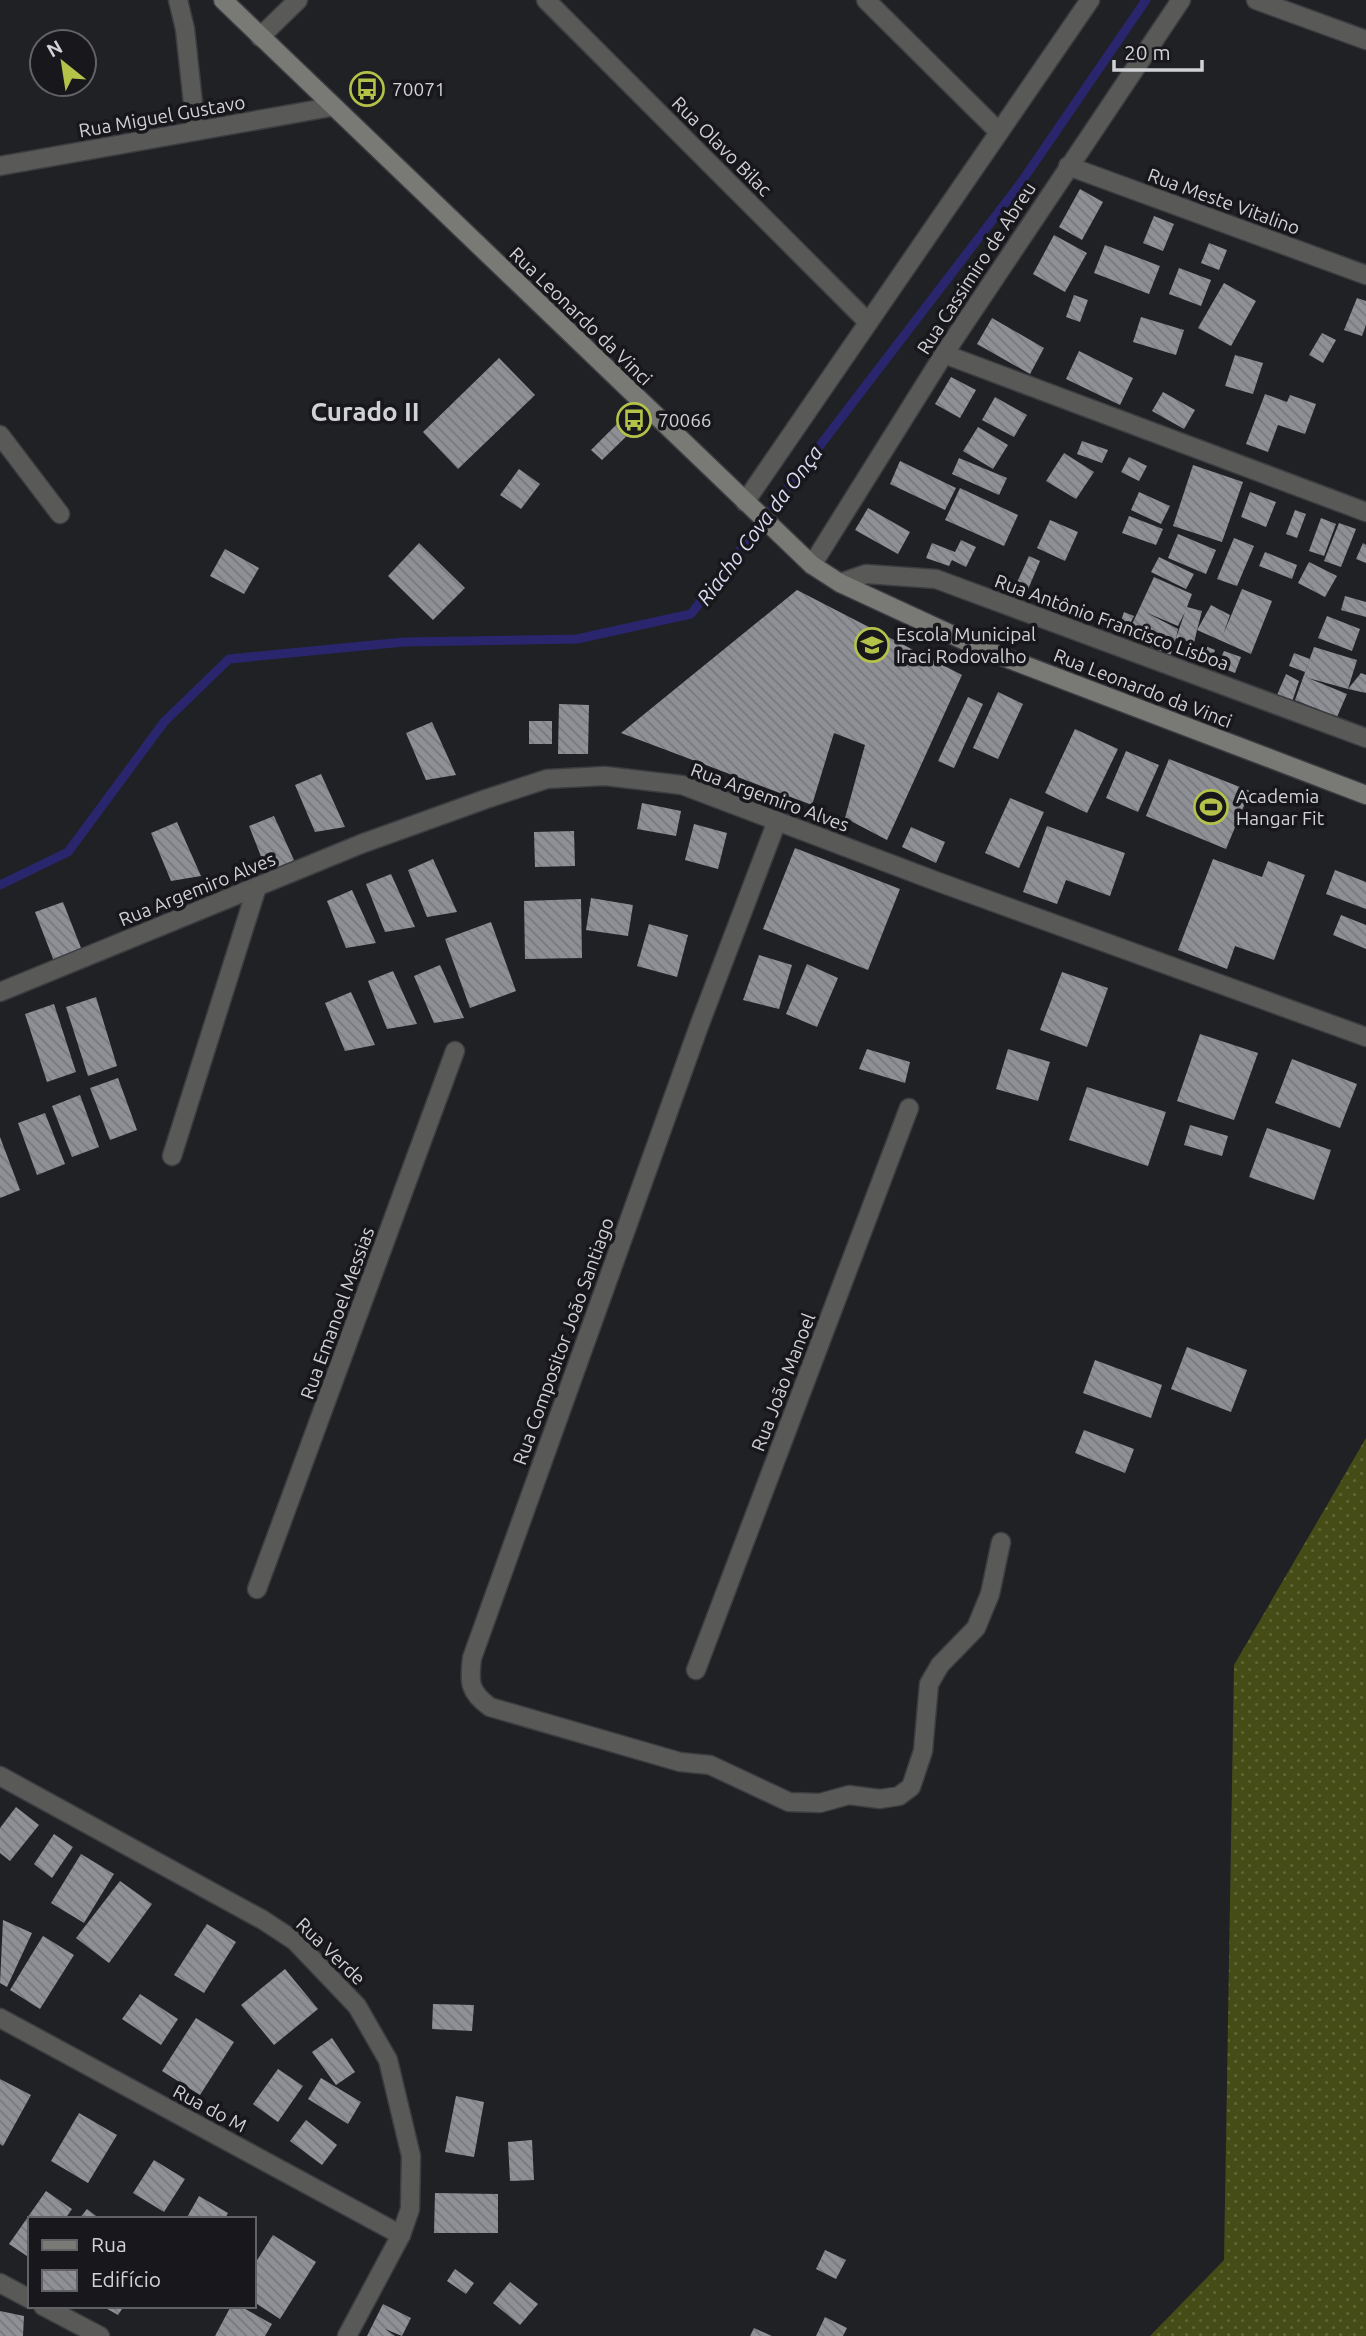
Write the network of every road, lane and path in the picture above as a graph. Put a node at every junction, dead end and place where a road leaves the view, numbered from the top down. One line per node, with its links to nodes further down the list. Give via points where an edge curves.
1 (178, 0): 12 (street)
2 (223, 0): 9 (street, Rua Leonardo da Vinci)
3 (298, 0): 9 (street)
4 (546, 0): 17 (street, Rua Olavo Bilac)
5 (866, 0): 13 (street)
6 (1090, 0): 13 (street)
7 (1181, 0): 15 (street, Rua Cassimiro de Abreu)
8 (1256, 0): 10 (street)
9 (260, 37): 11 (street, Rua Leonardo da Vinci)
10 (1366, 40)
11 (331, 107): 12 (street, Rua Miguel Gustavo); 20 (street, Rua Leonardo da Vinci)
12 (196, 131): 14 (street, Rua Miguel Gustavo)
13 (999, 132): 17 (street)
14 (0, 166)
15 (1068, 166): 16 (street, Rua Meste Vitalino); 18 (street, Rua Cassimiro de Abreu)
16 (1366, 275)
17 (868, 322): 20 (street)
18 (943, 354): 21 (street); 23 (street, Rua Cassimiro de Abreu)
19 (0, 435): 22 (street)
20 (752, 509): 23 (street, Rua Leonardo da Vinci)
21 (1366, 512)
22 (60, 514)
23 (812, 565): 24 (street, Rua Leonardo da Vinci)
24 (840, 583): 25 (street, Rua Antônio Francisco Lisboa, via 866,575 936,579); 26 (street, Rua Leonardo da Vinci, via 985,650)
25 (1366, 738)
26 (1366, 795)
27 (778, 821): 28 (street, Rua Argemiro Alves, via 682,785 605,776 547,779 361,844); 30 (street, Rua Argemiro Alves); 34 (street, Rua Compositor João Santiago, via 699,1026 472,1658 468,1682 474,1696 490,1707 658,1755 710,1765 789,1802 899,1796 911,1787 923,1751 929,1684 940,1665 976,1629 990,1594)
28 (257, 887): 29 (street, Rua Argemiro Alves); 33 (street)
29 (0, 992)
30 (1366, 1037)
31 (455, 1051): 35 (street, Rua Emanoel Messias)
32 (909, 1108): 36 (street, Rua João Manoel)
33 (172, 1156)
34 (1001, 1542)
35 (257, 1589)
36 (696, 1670)
37 (0, 1776): 39 (street, Rua Verde, via 263,1920 295,1941 339,1983 388,2060 397,2096 411,2156 410,2209)
38 (0, 2018): 39 (street, Rua do M)
39 (401, 2235): 44 (street, Rua Verde)
40 (0, 2283): 41 (street)
41 (28, 2298)
42 (47, 2308): 43 (street)
43 (100, 2336)
44 (347, 2336)

